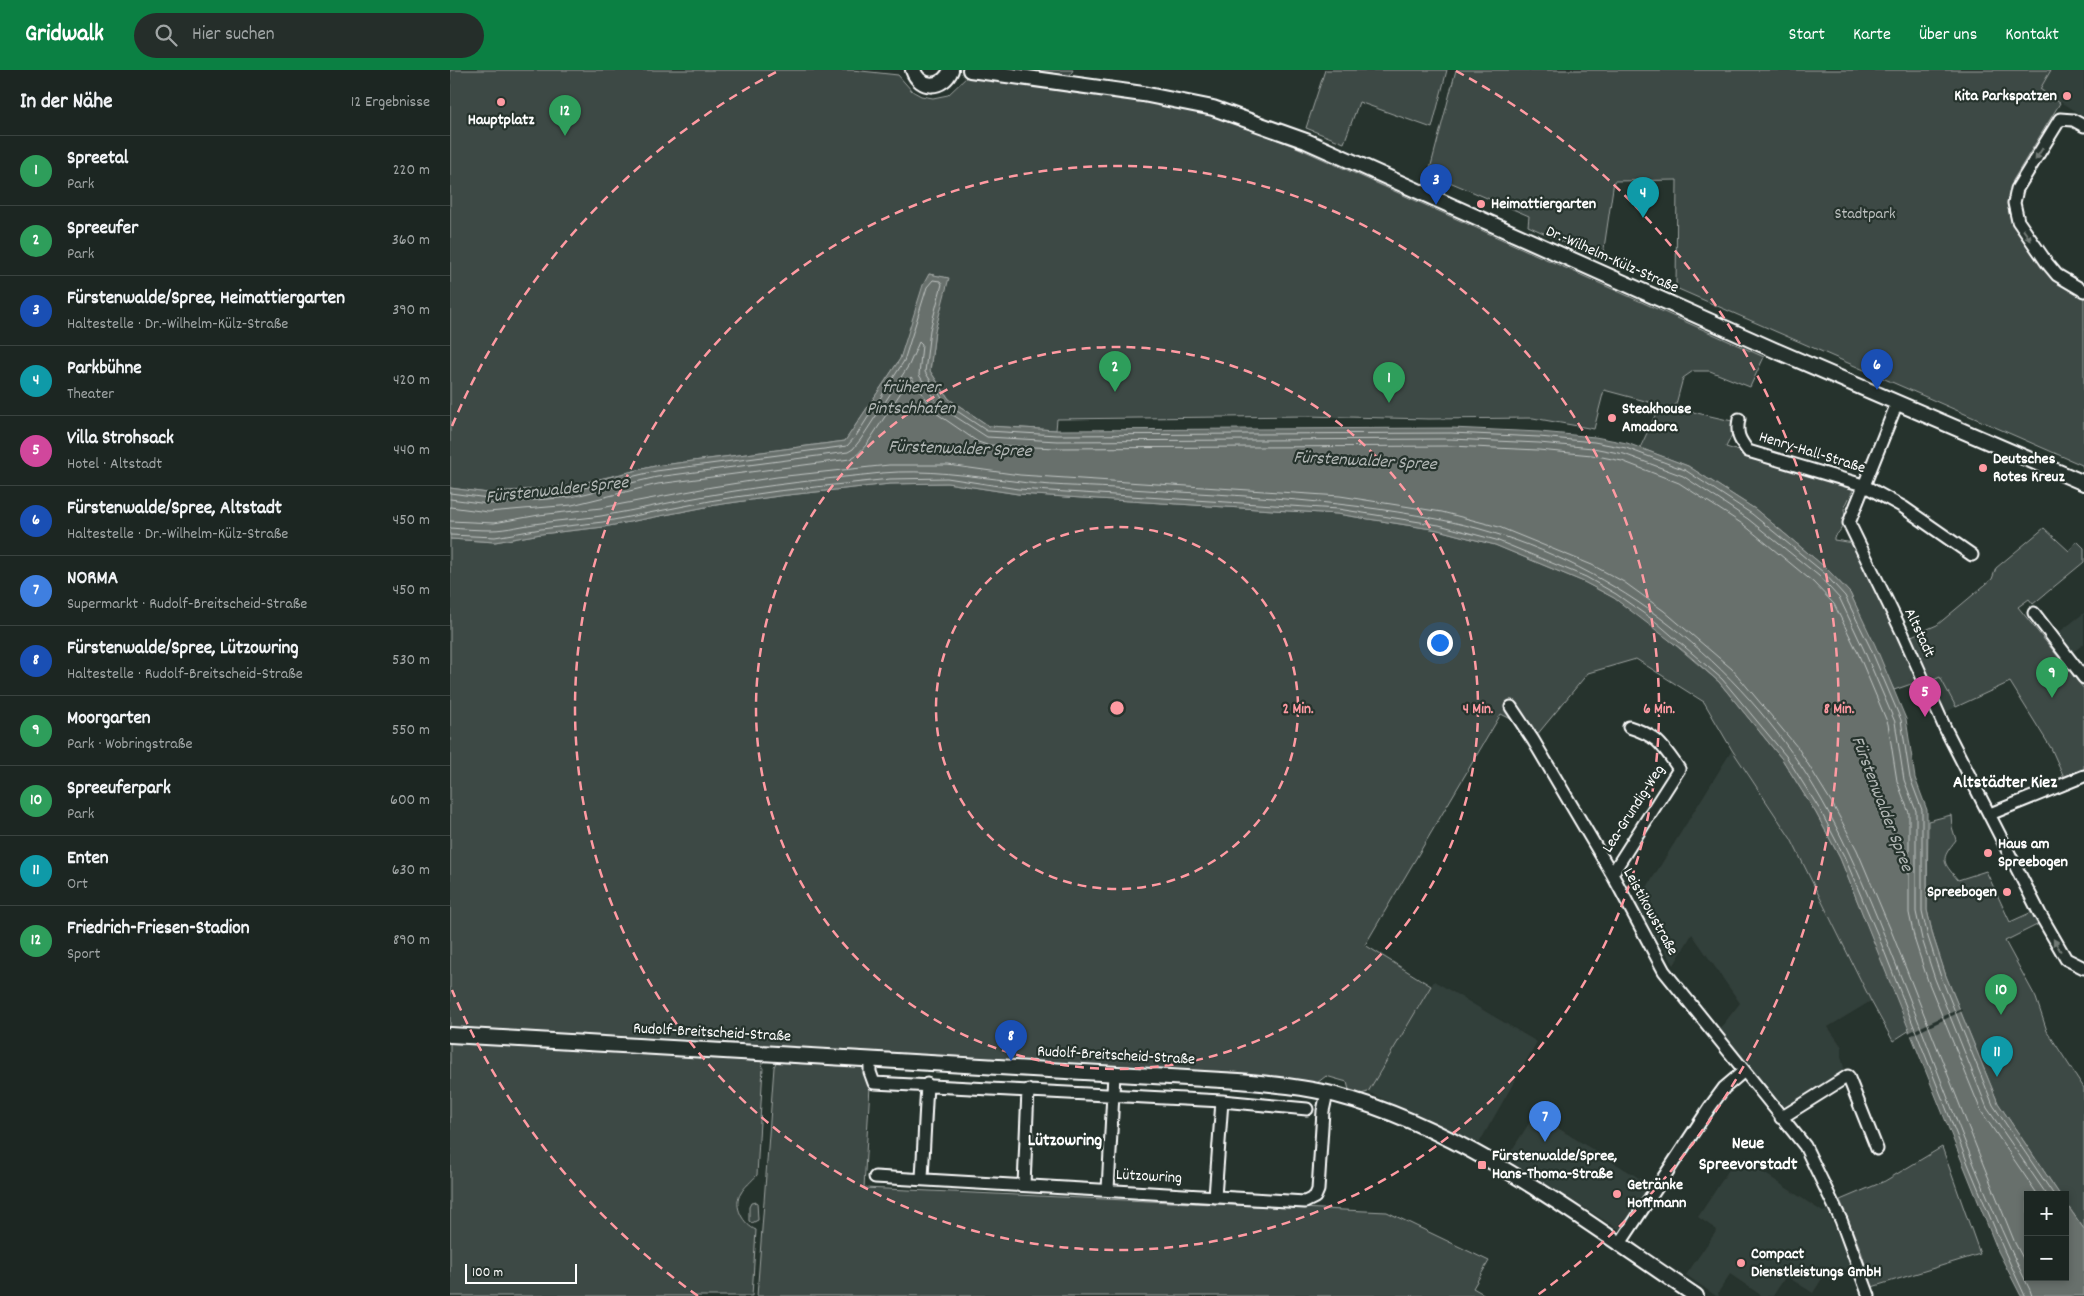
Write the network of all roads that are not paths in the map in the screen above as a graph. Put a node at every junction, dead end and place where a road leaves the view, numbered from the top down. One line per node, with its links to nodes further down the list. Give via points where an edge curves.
1 (913, 70): 2 (main road, via 919,80 932,85 944,81)
2 (951, 70)
3 (970, 70): 6 (main road, Dr.-Wilhelm-Külz-Straße, via 1143,94 1213,108 1306,141)
4 (2084, 126): 5 (street, one-way to 5, via 2073,120 2060,119 2017,189 2014,204 2018,221 2047,264 2057,275)
5 (2084, 291)
6 (1897, 403): 8 (main road, Dr.-Wilhelm-Külz-Straße); 9 (street, Altstadt)
7 (1738, 419): 9 (street, Henry-Hall-Straße, via 1736,431 1748,451)
8 (2084, 483)
9 (1864, 485): 10 (street, Henry-Hall-Straße, via 1903,507); 16 (street, Altstadt, via 1849,523 1945,728)
10 (1972, 555)
11 (2034, 613): 12 (street)
12 (2084, 678)
13 (1511, 707): 17 (street, Leistikowstraße)
14 (1629, 727): 17 (street, Lea-Grundig-Weg, via 1647,732 1661,742 1679,769)
15 (2084, 776): 16 (street)
16 (1990, 814): 18 (street, Altstadt, one-way to 16, via 2066,958 2060,950)
17 (1612, 874): 21 (street, Leistikowstraße, via 1664,971)
18 (2084, 968)
19 (450, 1035): 20 (main road, Rudolf-Breitscheid-Straße)
20 (870, 1060): 22 (main road, Rudolf-Breitscheid-Straße); 23 (street, via 874,1083)
21 (1744, 1071): 29 (street, Leistikowstraße); 36 (street, via 1724,1088 1710,1106)
22 (1114, 1074): 25 (main road, Rudolf-Breitscheid-Straße, via 1239,1080); 26 (street)
23 (927, 1084): 24 (street); 32 (street)
24 (1028, 1090): 26 (street); 33 (street)
25 (1327, 1093): 35 (street, Lützowring, via 1315,1197 1302,1202); 36 (main road, Rudolf-Breitscheid-Straße, via 1382,1109 1445,1137 1562,1206)
26 (1112, 1095): 27 (street); 34 (street)
27 (1222, 1101): 28 (street); 35 (street)
28 (1307, 1108)
29 (1781, 1118): 30 (street, via 1848,1076); 38 (street, Leistikowstraße, via 1805,1146 1842,1220)
30 (1877, 1149)
31 (875, 1177): 32 (street, Lützowring)
32 (922, 1178): 33 (street, Lützowring)
33 (1024, 1185): 34 (street, Lützowring)
34 (1108, 1190): 35 (street, Lützowring)
35 (1215, 1197)
36 (1619, 1246): 37 (main road, Rudolf-Breitscheid-Straße)
37 (1696, 1296)
38 (1869, 1296)

